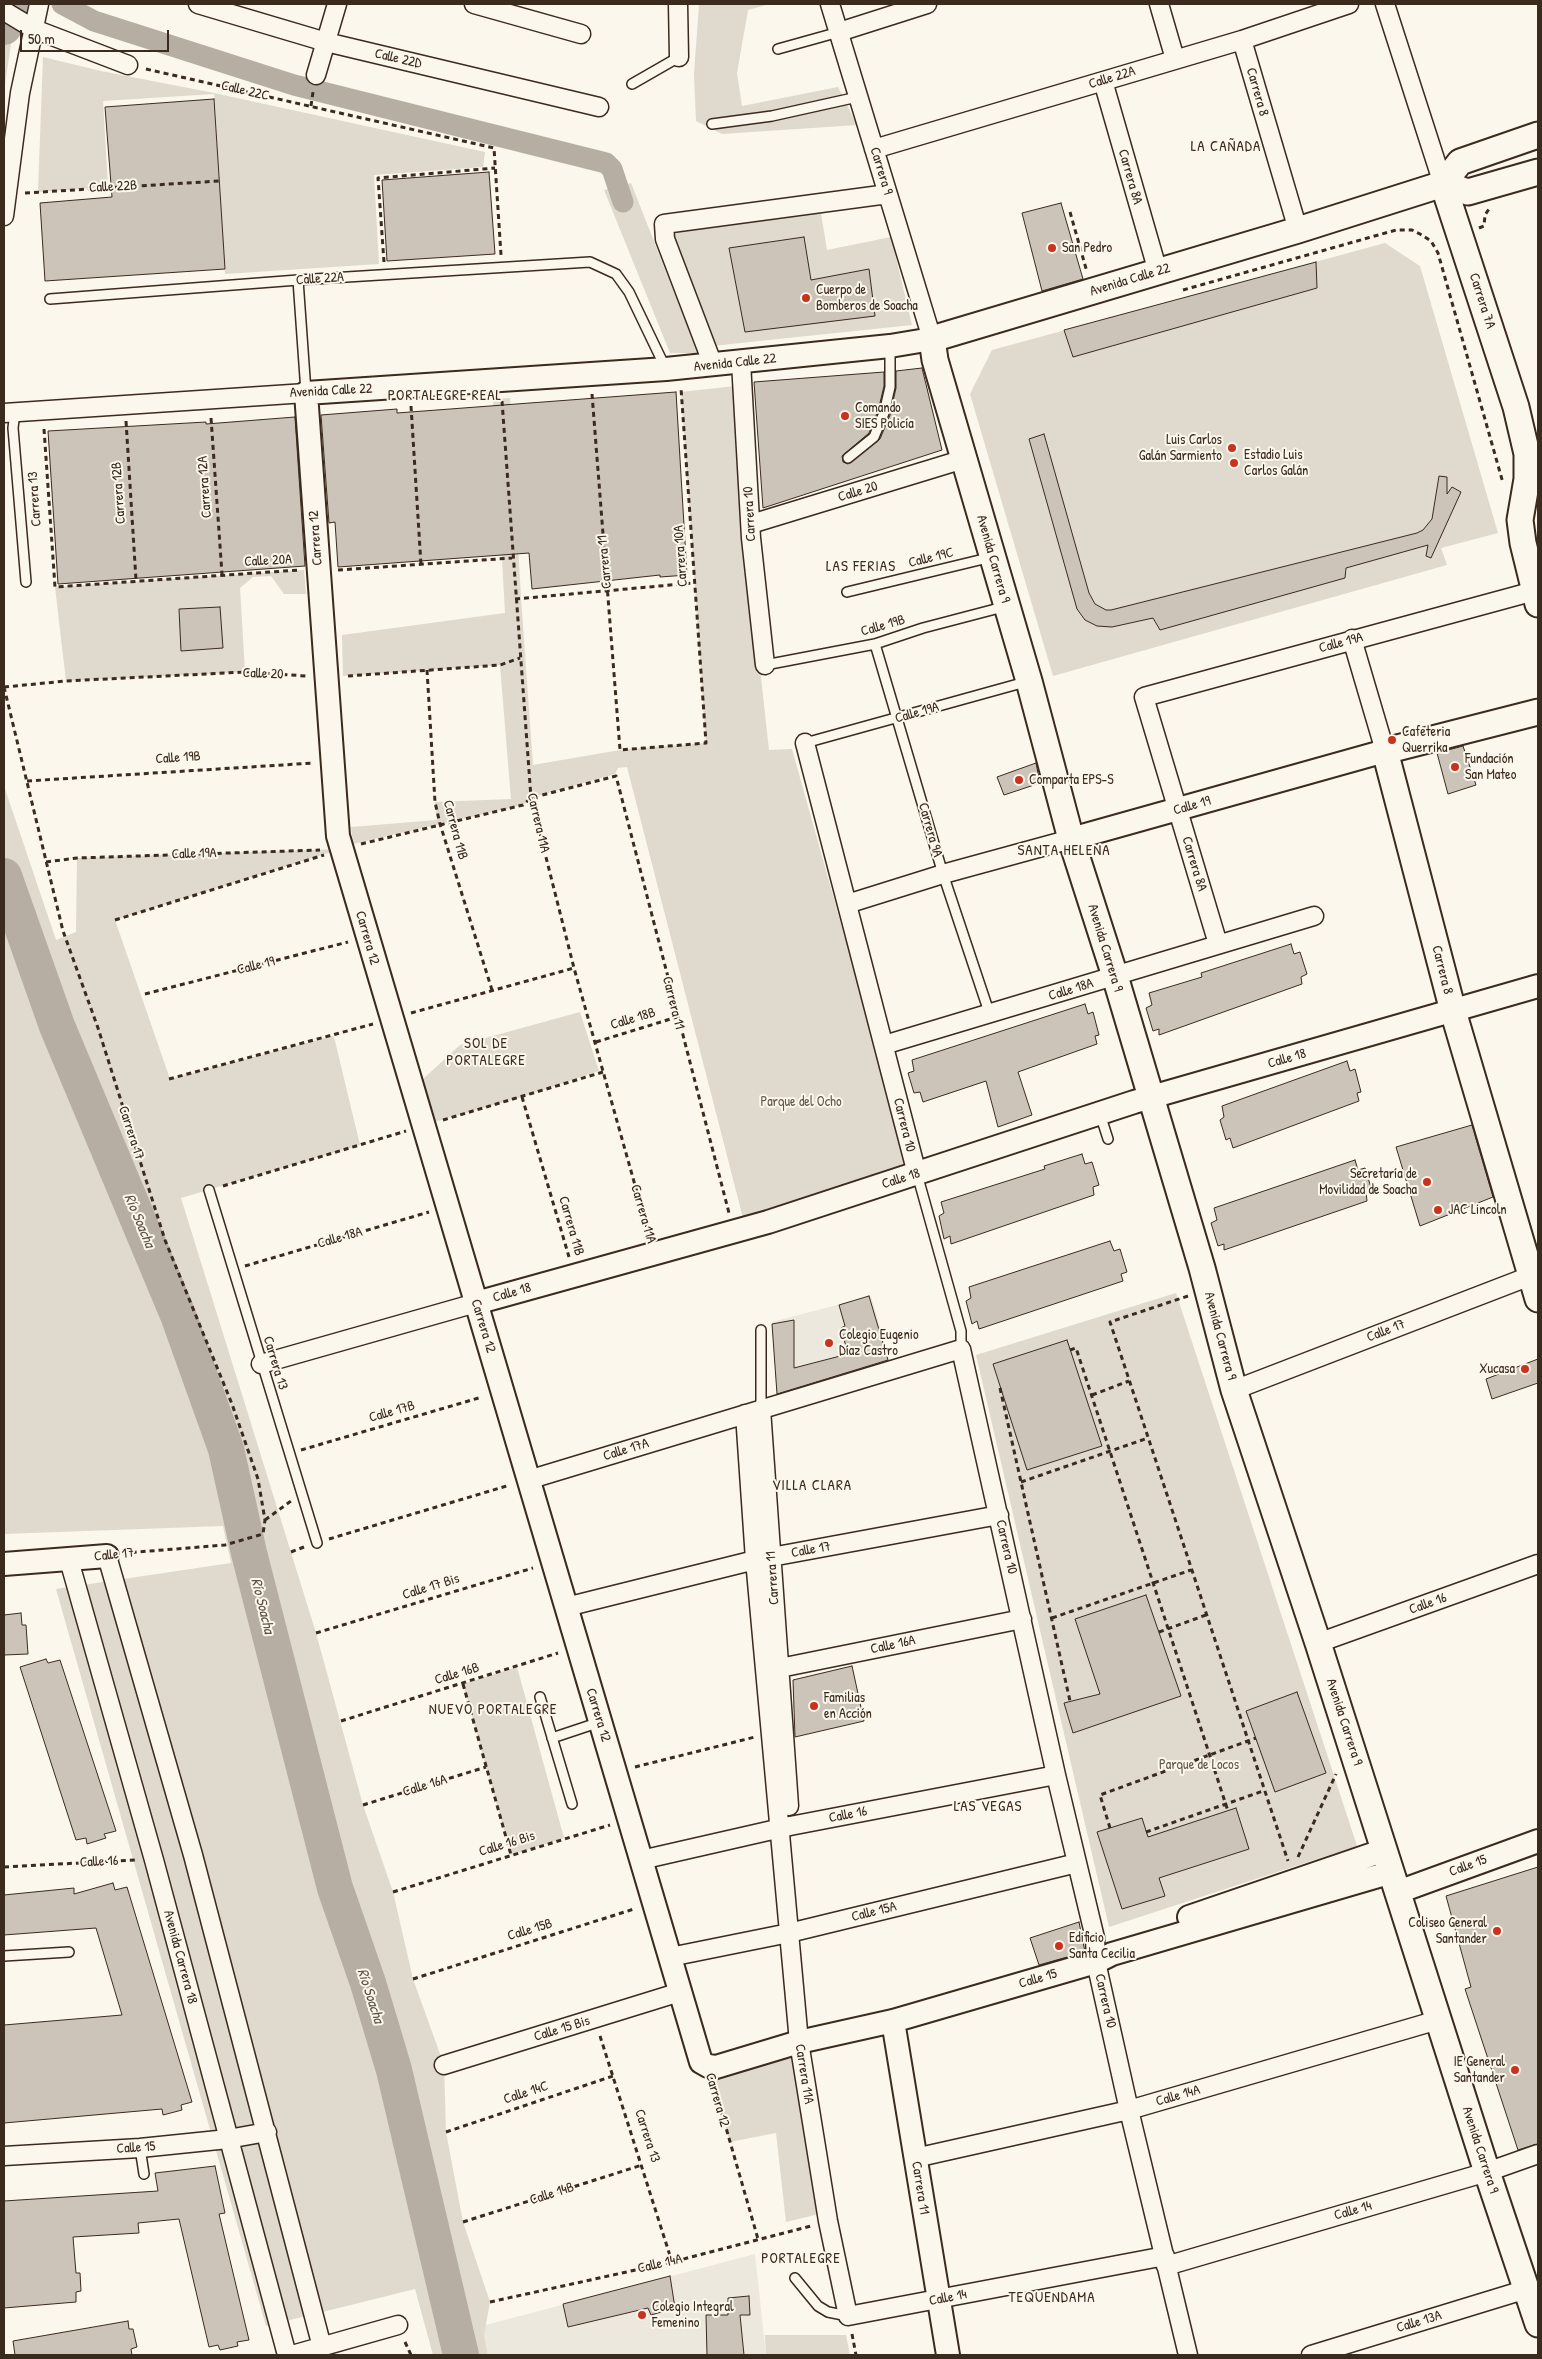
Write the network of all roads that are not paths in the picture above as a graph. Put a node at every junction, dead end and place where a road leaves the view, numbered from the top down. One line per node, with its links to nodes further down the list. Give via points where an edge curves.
1 (39, 4): 13 (street)
2 (198, 4): 17 (street, Calle 22D)
3 (337, 4): 17 (street)
4 (474, 4): 15 (street)
5 (678, 4): 19 (street)
6 (830, 4): 14 (street, Carrera 9)
7 (927, 4): 11 (street)
8 (1159, 4): 20 (street)
9 (1349, 4): 16 (street, Calle 22A)
10 (1385, 4): 31 (street, Carrera 7A)
11 (889, 10): 14 (street)
12 (4, 11): 13 (street)
13 (27, 24): 21 (street); 33 (street)
14 (839, 32): 18 (lane); 25 (street, Carrera 9)
15 (581, 34)
16 (1242, 40): 20 (street, Calle 22A); 34 (street, Carrera 8)
17 (326, 42): 22 (street); 26 (street, Calle 22D)
18 (778, 49)
19 (679, 57): 24 (lane)
20 (1175, 59): 23 (street, Calle 22A)
21 (128, 65)
22 (316, 75)
23 (1103, 81): 29 (street, Calle 22A); 35 (street, Carrera 8A)
24 (632, 84)
25 (854, 85): 27 (lane, via 854,98 772,116); 29 (street, Carrera 9)
26 (599, 107)
27 (712, 124)
28 (1538, 135): 31 (main road, via 1460,162)
29 (874, 149): 32 (street, Carrera 9)
30 (1538, 172): 31 (main road, via 1468,192)
31 (1443, 184): 34 (main road, Avenida Calle 22); 51 (main road, Carrera 7A, via 1516,407 1527,479 1521,506 1522,542)
32 (888, 194): 38 (street, Carrera 9); 41 (street, via 664,224 665,240)
33 (4, 216)
34 (1298, 230): 35 (main road, Avenida Calle 22)
35 (1158, 272): 38 (main road, Avenida Calle 22)
36 (298, 280): 37 (lane, Calle 22A); 42 (lane, Calle 22A, via 590,262 616,274); 43 (lane)
37 (50, 299)
38 (932, 339): 39 (street, Avenida Calle 22); 46 (main road, Avenida Carrera 9, via 935,360)
39 (890, 346): 40 (street, Avenida Calle 22); 45 (lane, via 890,387 884,414 874,437)
40 (741, 362): 41 (street, Avenida Calle 22); 47 (street, Carrera 10)
41 (713, 365): 42 (street, Avenida Calle 22)
42 (673, 369): 43 (street, Avenida Calle 22)
43 (306, 393): 44 (street, Avenida Calle 22); 79 (street, Carrera 12, via 336,824)
44 (9, 412): 49 (lane)
45 (848, 458)
46 (964, 459): 47 (street, Calle 20); 48 (main road, Avenida Carrera 9)
47 (751, 524): 55 (street, Carrera 10)
48 (992, 556): 50 (lane, Calle 19C); 52 (main road, Avenida Carrera 9)
49 (26, 582)
50 (846, 592)
51 (1537, 595): 53 (street, Calle 19A)
52 (1007, 606): 54 (lane, Calle 19B); 56 (main road, Avenida Carrera 9)
53 (1352, 639): 57 (street, Calle 19A); 61 (street, Carrera 8)
54 (874, 644): 55 (lane, Calle 19B); 59 (lane, Carrera 9A)
55 (765, 665)
56 (1029, 681): 59 (lane, Calle 19A); 63 (main road, Avenida Carrera 9)
57 (1144, 697): 62 (street, Carrera 8A)
58 (1538, 712): 61 (main road, Calle 19)
59 (898, 719): 60 (lane, Calle 19A); 64 (lane, Carrera 9A)
60 (805, 743): 65 (street, Carrera 10)
61 (1385, 751): 62 (street, Calle 19); 70 (main road, Carrera 8)
62 (1178, 810): 63 (street, Calle 19); 67 (street, Carrera 8A)
63 (1071, 839): 64 (street, Calle 19); 68 (main road, Avenida Carrera 9)
64 (943, 874): 65 (street, Calle 19); 71 (lane, Carrera 9A)
65 (847, 904): 72 (street, Carrera 10)
66 (1314, 916): 67 (street, Calle 18A)
67 (1218, 944): 68 (street, Calle 18A)
68 (1115, 976): 71 (street, Calle 18A); 73 (main road, Avenida Carrera 9)
69 (1538, 986): 70 (street, Calle 18)
70 (1453, 1011): 73 (street, Calle 18); 78 (main road, Carrera 8)
71 (990, 1015): 72 (street, Calle 18A)
72 (884, 1045): 76 (street, Carrera 10)
73 (1150, 1098): 74 (street, Calle 18); 83 (main road, Avenida Carrera 9, via 1202,1268)
74 (1100, 1114): 75 (lane); 76 (street, Calle 18)
75 (1108, 1139)
76 (917, 1174): 79 (street, Calle 18, via 768,1222); 81 (lane, Carrera 10, via 961,1331)
77 (208, 1190): 82 (lane, Carrera 13)
78 (1536, 1283): 83 (street, Calle 17)
79 (476, 1303): 82 (street, Calle 18); 85 (street, Carrera 12)
80 (761, 1330): 84 (lane, Carrera 11)
81 (961, 1348): 84 (street, Calle 17A); 86 (street, Carrera 10)
82 (260, 1364): 87 (lane, Carrera 13)
83 (1234, 1390): 95 (main road, Avenida Carrera 9)
84 (753, 1412): 85 (street, Calle 17A); 89 (street, Carrera 11)
85 (528, 1480): 93 (street, Carrera 12)
86 (999, 1515): 89 (street, Calle 17); 94 (street, Carrera 10)
87 (317, 1542)
88 (107, 1556): 90 (street, Calle 17); 119 (street, via 193,1856)
89 (763, 1558): 93 (street, Calle 17); 96 (street, Carrera 11)
90 (68, 1560): 91 (street, Calle 17); 120 (street, Avenida Carrera 18, via 154,1860)
91 (4, 1564)
92 (1538, 1564): 95 (street, Calle 16)
93 (566, 1607): 98 (street, Carrera 12)
94 (1022, 1619): 96 (street, Calle 16A); 100 (street, Carrera 10)
95 (1318, 1643): 106 (main road, Avenida Carrera 9)
96 (772, 1670): 102 (street, Carrera 11)
97 (540, 1697): 99 (lane)
98 (600, 1722): 99 (lane); 104 (street, Carrera 12)
99 (552, 1738): 101 (lane)
100 (1056, 1775): 102 (street, Calle 16); 105 (street, Carrera 10)
101 (572, 1804)
102 (785, 1827): 104 (street, Calle 16); 107 (street, Carrera 11A)
103 (1538, 1841): 106 (street, Calle 15)
104 (641, 1860): 110 (street, Carrera 12)
105 (1077, 1863): 107 (street, Calle 15A); 111 (street, Carrera 10, via 1095,1938)
106 (1392, 1871): 111 (street, Calle 15, via 1166,1925 1141,1946); 113 (main road, Avenida Carrera 9)
107 (789, 1933): 110 (street, Calle 15A); 115 (street, Carrera 11A)
108 (69, 1952): 109 (lane)
109 (4, 1956)
110 (670, 1956): 112 (street, Carrera 12)
111 (1096, 1962): 114 (street, Calle 15); 118 (street, Carrera 10)
112 (680, 1992): 116 (street, Calle 15 Bis); 117 (street, Carrera 12, via 701,2062)
113 (1438, 2020): 118 (street, Calle 14A); 125 (main road, Avenida Carrera 9)
114 (893, 2021): 115 (street, Calle 15); 124 (street, Carrera 11)
115 (799, 2042): 117 (street, Calle 15, via 716,2067); 131 (street, Carrera 11A, via 828,2221)
116 (444, 2065)
117 (708, 2066)
118 (1129, 2110): 124 (street, Calle 14A); 127 (street, Carrera 10)
119 (267, 2132): 120 (street, Calle 15); 134 (street)
120 (228, 2139): 121 (street, Calle 15); 135 (street, Avenida Carrera 18)
121 (140, 2148): 123 (street, Calle 15); 126 (lane)
122 (1538, 2154): 125 (street, Calle 14)
123 (4, 2156)
124 (915, 2158): 130 (street, Carrera 11)
125 (1487, 2172): 127 (street, Calle 14); 129 (main road, Avenida Carrera 9)
126 (144, 2174)
127 (1166, 2261): 130 (street, Calle 14); 138 (street, Carrera 10)
128 (795, 2278): 131 (lane, via 818,2306 828,2312)
129 (1532, 2288): 132 (main road, Avenida Carrera 9); 139 (street, Calle 13A)
130 (938, 2300): 131 (street, Calle 14); 137 (street, Carrera 11)
131 (848, 2316)
132 (1538, 2324)
133 (398, 2325): 134 (street)
134 (322, 2346): 136 (street)
135 (287, 2355)
136 (292, 2355)
137 (948, 2355)
138 (1188, 2355)
139 (1311, 2355)

